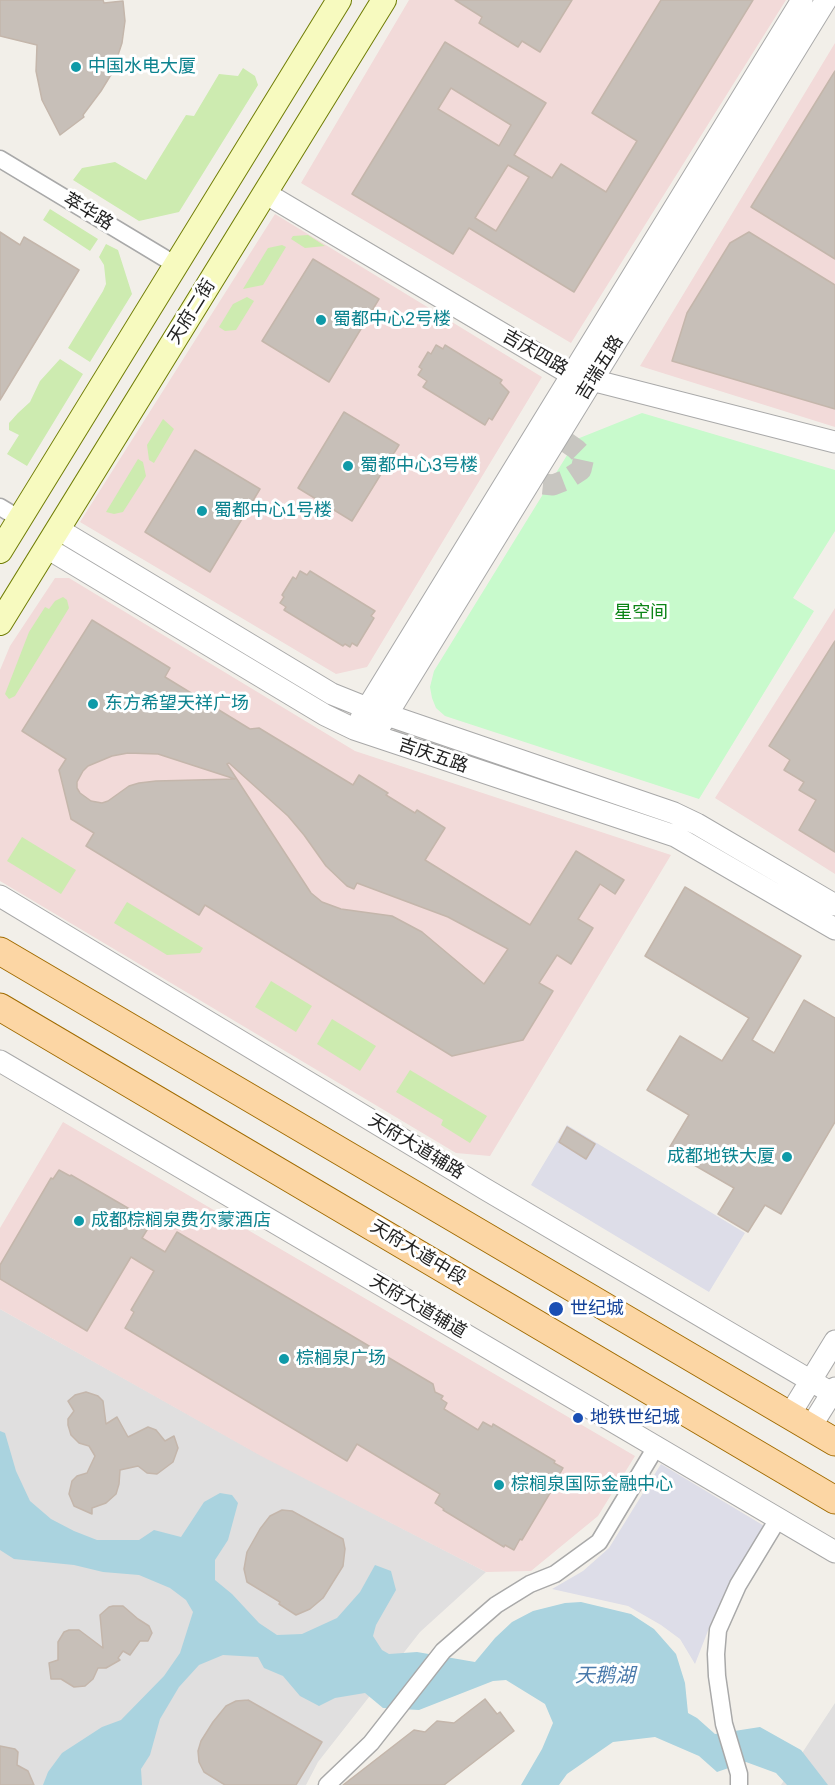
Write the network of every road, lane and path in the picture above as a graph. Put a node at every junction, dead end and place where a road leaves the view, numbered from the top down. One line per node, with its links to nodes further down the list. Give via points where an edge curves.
1 (339, 0): 7 (main road)
2 (384, 0): 6 (main road, 天府二街)
3 (802, 0): 8 (street, 吉瑞五路)
4 (826, 0): 9 (street, 吉瑞五路)
5 (0, 159): 7 (street, 萃华路)
6 (265, 193): 8 (street, 吉庆四路); 12 (main road, 天府二街)
7 (176, 265): 11 (main road)
8 (572, 375): 9 (street, 吉庆四路); 15 (street, 吉瑞五路)
9 (593, 380): 10 (street, 吉庆四路); 16 (street, 吉瑞五路, via 537,482)
10 (835, 442)
11 (10, 513): 13 (main road)
12 (52, 538): 14 (main road, 天府二街); 15 (street, 吉庆五路, via 332,694); 17 (street, 吉庆五路, via 315,709)
13 (0, 551)
14 (0, 624)
15 (367, 708): 16 (street, 吉庆五路); 17 (street, 吉瑞五路)
16 (387, 715): 17 (street, 吉瑞五路); 19 (street, 吉庆五路, via 674,813)
17 (364, 733): 20 (street, 吉庆五路, via 675,836)
18 (0, 896): 25 (street, 天府大道辅路, via 475,1183)
19 (835, 905)
20 (835, 930)
21 (0, 951): 27 (main road)
22 (0, 1007): 30 (main road, 天府大道中段)
23 (0, 1061): 29 (street, 天府大道辅道)
24 (835, 1341): 25 (street)
25 (811, 1380): 26 (street, 天府大道辅路); 27 (street)
26 (834, 1392): 27 (street)
27 (800, 1422): 28 (main road)
28 (835, 1442)
29 (656, 1447): 31 (street, 天府大道辅道); 34 (street, via 599,1542 555,1574 496,1605 443,1651 371,1743)
30 (835, 1500)
31 (778, 1519): 32 (street, 天府大道辅道); 33 (street, via 738,1585 718,1630 717,1676 724,1724)
32 (835, 1552)
33 (739, 1779)
34 (327, 1785)

